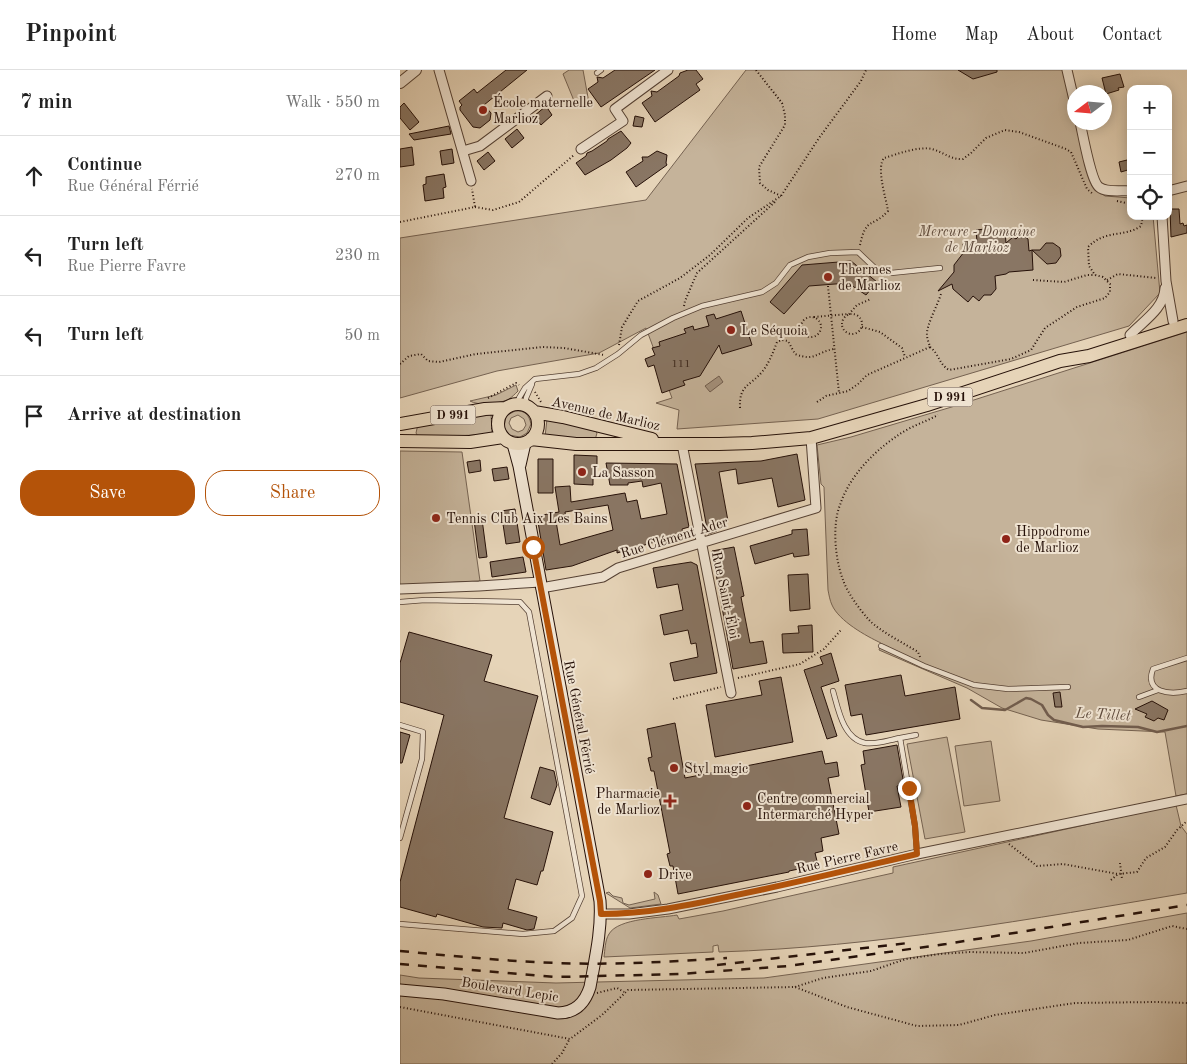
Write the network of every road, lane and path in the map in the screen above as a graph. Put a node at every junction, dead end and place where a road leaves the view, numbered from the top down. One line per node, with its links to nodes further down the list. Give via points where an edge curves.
1 (416, 70): 7 (street)
2 (440, 70): 12 (street)
3 (668, 70): 11 (street, via 615,109 623,121)
4 (756, 70): 18 (path, via 782,103 785,115 785,125 758,167 760,183)
5 (866, 70): 18 (path)
6 (1067, 70): 8 (street)
7 (400, 83)
8 (1070, 85)
9 (547, 96): 12 (street, via 480,146)
10 (1082, 130): 16 (street, via 1093,177 1099,187)
11 (582, 149): 21 (path, via 520,202 492,210)
12 (463, 151): 13 (street)
13 (471, 181): 21 (path)
14 (1187, 186): 15 (street)
15 (1172, 190)
16 (1127, 191)
17 (1095, 195): 25 (path, via 1087,189 1071,152 1066,148 1010,129 986,138 963,159 928,148 906,152 882,160 888,211 865,228)
18 (782, 196): 35 (path, via 698,273); 46 (path, via 748,218 710,255 680,278 638,301 622,327)
19 (1112, 200): 20 (path)
20 (1127, 203)
21 (475, 207): 24 (path)
22 (1142, 220): 27 (path, via 1141,226 1134,230 1102,236 1088,247 1090,266)
23 (1162, 220): 31 (street)
24 (400, 222)
25 (858, 252): 26 (lane, via 878,271 891,273); 46 (lane, via 808,257 790,265 776,283 762,292 702,306 673,318 641,335)
26 (940, 268)
27 (1095, 275): 29 (path, via 1064,282); 30 (path)
28 (1156, 278): 30 (path, via 1118,274)
29 (1033, 280)
30 (1106, 280): 44 (path, via 1110,284 1110,292 1105,298 1077,307 1058,319 1046,328 1031,350 1011,359 949,370 941,365 936,352)
31 (1166, 281): 40 (street); 43 (street, via 1165,298)
32 (828, 286): 37 (path)
33 (941, 294): 44 (path, via 928,327)
34 (871, 299): 36 (path, via 857,305)
35 (685, 301)
36 (849, 314): 37 (path); 42 (path, via 861,320); 42 (path, via 843,318 844,331 850,334)
37 (831, 316): 39 (path); 45 (path)
38 (1187, 317): 40 (main road, Avenue de Marlioz)
39 (814, 318): 39 (path, via 802,322 801,329 805,335 818,335 820,322)
40 (1173, 321): 43 (main road, Avenue de Marlioz)
41 (1187, 325): 43 (main road, Avenue de Marlioz)
42 (861, 327): 47 (path, via 880,332 902,348)
43 (1129, 340): 59 (main road, Avenue de Marlioz / D 991, via 1089,356 1060,362)
44 (930, 347): 47 (path)
45 (834, 349): 51 (path); 55 (path, via 812,358 803,358 795,354 788,341 776,342 762,372 746,385 739,397)
46 (616, 355): 48 (path, via 544,347 476,354 439,362 428,361 421,354 409,356); 49 (lane, via 579,374)
47 (905, 357): 51 (path)
48 (400, 364)
49 (535, 378): 50 (lane); 53 (lane, via 528,390)
50 (525, 388): 53 (lane, via 519,398); 56 (path, via 516,383 497,393 486,400)
51 (839, 393): 52 (path)
52 (817, 402)
53 (526, 407): 54 (main road); 60 (main road, Avenue de Marlioz / D 991, via 563,417); 65 (main road, via 537,417 537,429)
54 (506, 408): 56 (main road, D 991); 65 (main road, via 498,425)
55 (740, 408)
56 (486, 409): 58 (main road, D 991); 63 (path, via 485,414 493,413 494,432 482,436)
57 (938, 415): 74 (path, via 897,435 870,458 849,485 839,506 835,529 843,580 856,602 872,622 918,652)
58 (400, 424)
59 (840, 430): 61 (main road, Avenue de Marlioz); 62 (main road, Avenue de Marlioz)
60 (598, 435): 65 (main road, Avenue de Marlioz / D 991); 66 (main road, Avenue de Marlioz / D 991); 66 (main road, Avenue de Marlioz / D 991)
61 (811, 438): 62 (main road, Avenue de Marlioz); 67 (street, Rue Clément Ader, via 816,508)
62 (791, 439): 66 (main road, Avenue de Marlioz / D 991)
63 (483, 440): 64 (main road, Avenue de Marlioz / D 991); 65 (main road, Avenue de Marlioz / D 991)
64 (400, 441)
65 (518, 441): 68 (main road, Rue Général Férrié, via 519,466)
66 (677, 444): 67 (street, Rue Saint-Éloi)
67 (701, 542): 68 (street, Rue Clément Ader, via 618,568 603,577); 75 (street, Rue Saint-Éloi)
68 (541, 585): 69 (street, Rue Clément Ader); 95 (main road, Rue Général Férrié)
69 (400, 589)
70 (400, 602): 96 (lane, via 520,602 529,612 582,896 572,918 554,931 523,934)
71 (841, 630): 75 (path, via 824,649 800,664)
72 (880, 646): 74 (lane)
73 (1187, 658): 77 (lane, via 1152,668 1150,675)
74 (924, 666): 76 (lane, via 974,685 1008,689)
75 (729, 680): 80 (street, Rue Saint-Éloi); 82 (path, via 724,687)
76 (1068, 687)
77 (1158, 690): 79 (lane, via 1173,694); 81 (lane)
78 (833, 691): 85 (lane, via 846,729 858,740 870,743)
79 (1187, 691)
80 (731, 693)
81 (1139, 697)
82 (673, 699)
83 (400, 725): 89 (lane, via 423,732 422,759)
84 (916, 735): 85 (lane)
85 (900, 738): 90 (lane)
86 (1187, 799): 88 (street, Rue Pierre Favre)
87 (1187, 821): 92 (path, via 1165,846 1146,858 1137,872)
88 (1006, 836): 90 (street, Rue Pierre Favre); 92 (path, via 1009,844 1037,866 1063,864)
89 (400, 838)
90 (917, 854): 95 (street, Rue Pierre Favre, via 668,909)
91 (1120, 863): 92 (path)
92 (1120, 874): 93 (path); 94 (path)
93 (1122, 879)
94 (1111, 880)
95 (601, 914): 101 (main road, Rue Général Férrié)
96 (400, 924)
97 (1187, 929): 98 (path, via 1172,926 1128,940 1078,943 1024,953 970,952 914,958)
98 (795, 987): 100 (path); 102 (path, via 917,1026 959,1025 995,1015 1075,1003)
99 (400, 990): 101 (main road, Boulevard Lepic, via 444,994 558,1014 577,1008)
100 (625, 992): 101 (path, via 618,988); 104 (path, via 602,1015)
101 (588, 994)
102 (1187, 1003)
103 (400, 1007): 104 (path)
104 (570, 1039): 105 (path)
105 (552, 1064)

